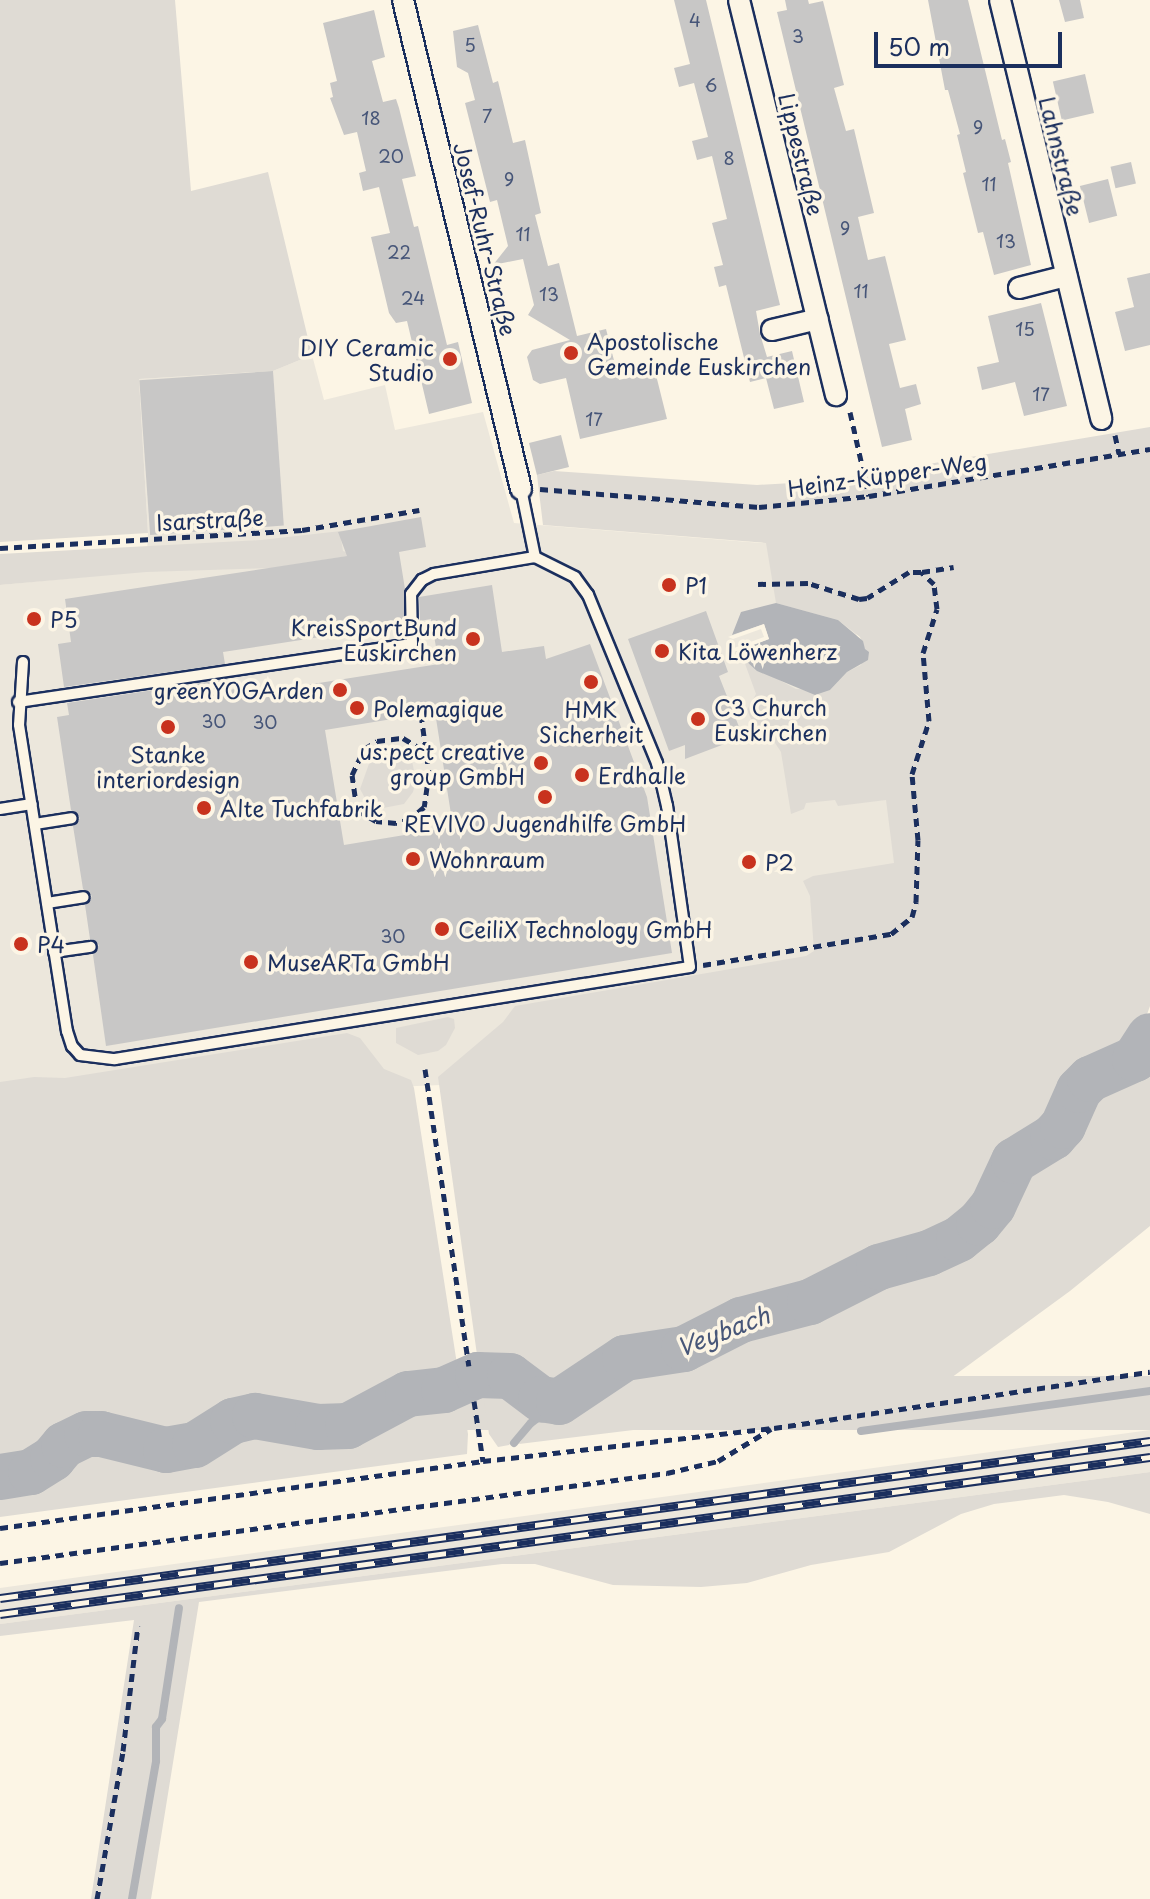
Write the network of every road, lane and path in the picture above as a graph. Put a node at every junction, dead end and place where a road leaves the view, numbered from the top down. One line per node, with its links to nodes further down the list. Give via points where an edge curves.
1 (403, 0): 11 (street, Josef-Ruhr-Straße)
2 (739, 0): 6 (street, Lippestraße)
3 (1000, 0): 4 (street, Lahnstraße)
4 (1066, 276): 5 (street); 9 (street, Lahnstraße)
5 (1019, 288)
6 (818, 319): 7 (street); 8 (street, Lippestraße)
7 (772, 330)
8 (842, 398): 12 (path)
9 (1101, 419)
10 (1150, 449): 12 (path, Heinz-Küpper-Weg)
11 (526, 489): 12 (path, Heinz-Küpper-Weg, via 759,507); 15 (lane)
12 (869, 496)
13 (419, 510): 14 (path, Isarstraße, via 302,530)
14 (0, 548)
15 (535, 557): 20 (lane, via 422,580 411,594 412,644); 31 (lane, via 575,577 588,595 657,763)
16 (954, 567): 17 (path)
17 (921, 572): 18 (path, via 900,575 859,599 808,583); 31 (path, via 934,584 937,600 923,653 929,721 912,774 918,858 912,917 891,934 873,939)
18 (758, 584)
19 (23, 662): 20 (lane)
20 (18, 702): 23 (lane)
21 (421, 714): 22 (path)
22 (426, 757): 22 (path, via 427,797 418,814 385,823 357,810 352,775 364,749 377,741 403,738)
23 (32, 804): 24 (lane); 26 (lane)
24 (0, 809)
25 (72, 818): 26 (lane)
26 (35, 824): 28 (lane)
27 (84, 897): 28 (lane)
28 (47, 903): 30 (lane)
29 (91, 947): 30 (lane)
30 (54, 952): 31 (lane, via 72,1046 95,1059)
31 (690, 967)
32 (425, 1069): 33 (path)
33 (469, 1366)
34 (1150, 1372): 36 (path)
35 (474, 1401): 37 (path)
36 (774, 1428): 37 (path); 39 (path, via 718,1461 667,1473)
37 (483, 1461): 38 (path)
38 (0, 1528)
39 (0, 1563)
40 (138, 1626): 41 (path)
41 (97, 1899)

